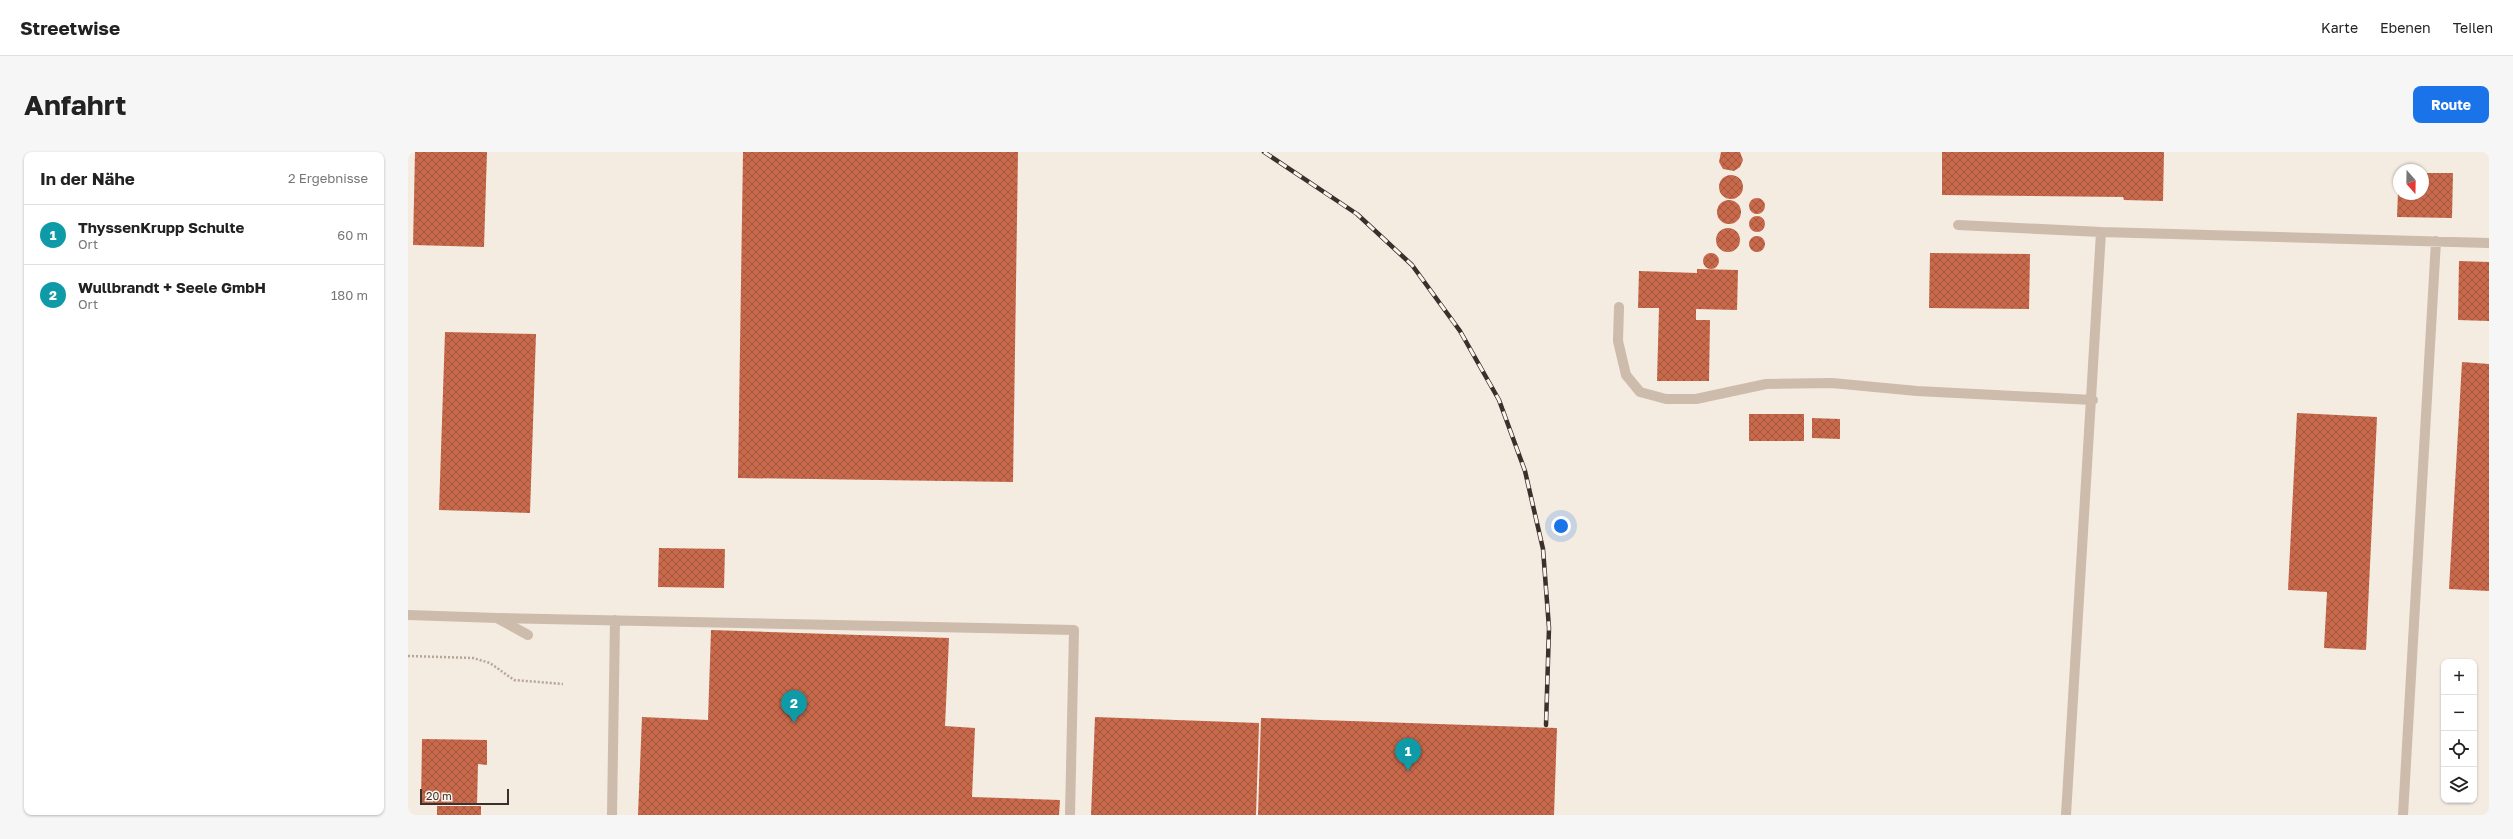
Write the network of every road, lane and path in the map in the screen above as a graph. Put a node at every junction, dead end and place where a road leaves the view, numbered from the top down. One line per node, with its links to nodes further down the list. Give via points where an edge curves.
1 (1958, 224): 2 (street)
2 (2101, 232): 3 (street); 6 (street)
3 (2436, 241): 4 (street); 16 (street)
4 (2489, 243)
5 (1619, 308): 6 (street, via 1618,341 1626,375 1640,392 1666,399 1696,399 1766,384 1832,383 1917,391)
6 (2093, 400): 15 (street)
7 (408, 615): 8 (street)
8 (497, 618): 9 (street); 10 (street)
9 (615, 620): 13 (street); 14 (street, via 1074,630)
10 (528, 635)
11 (408, 656): 12 (path, via 473,658 490,663 514,680)
12 (563, 684)
13 (612, 815)
14 (1070, 815)
15 (2066, 815)
16 (2403, 815)

